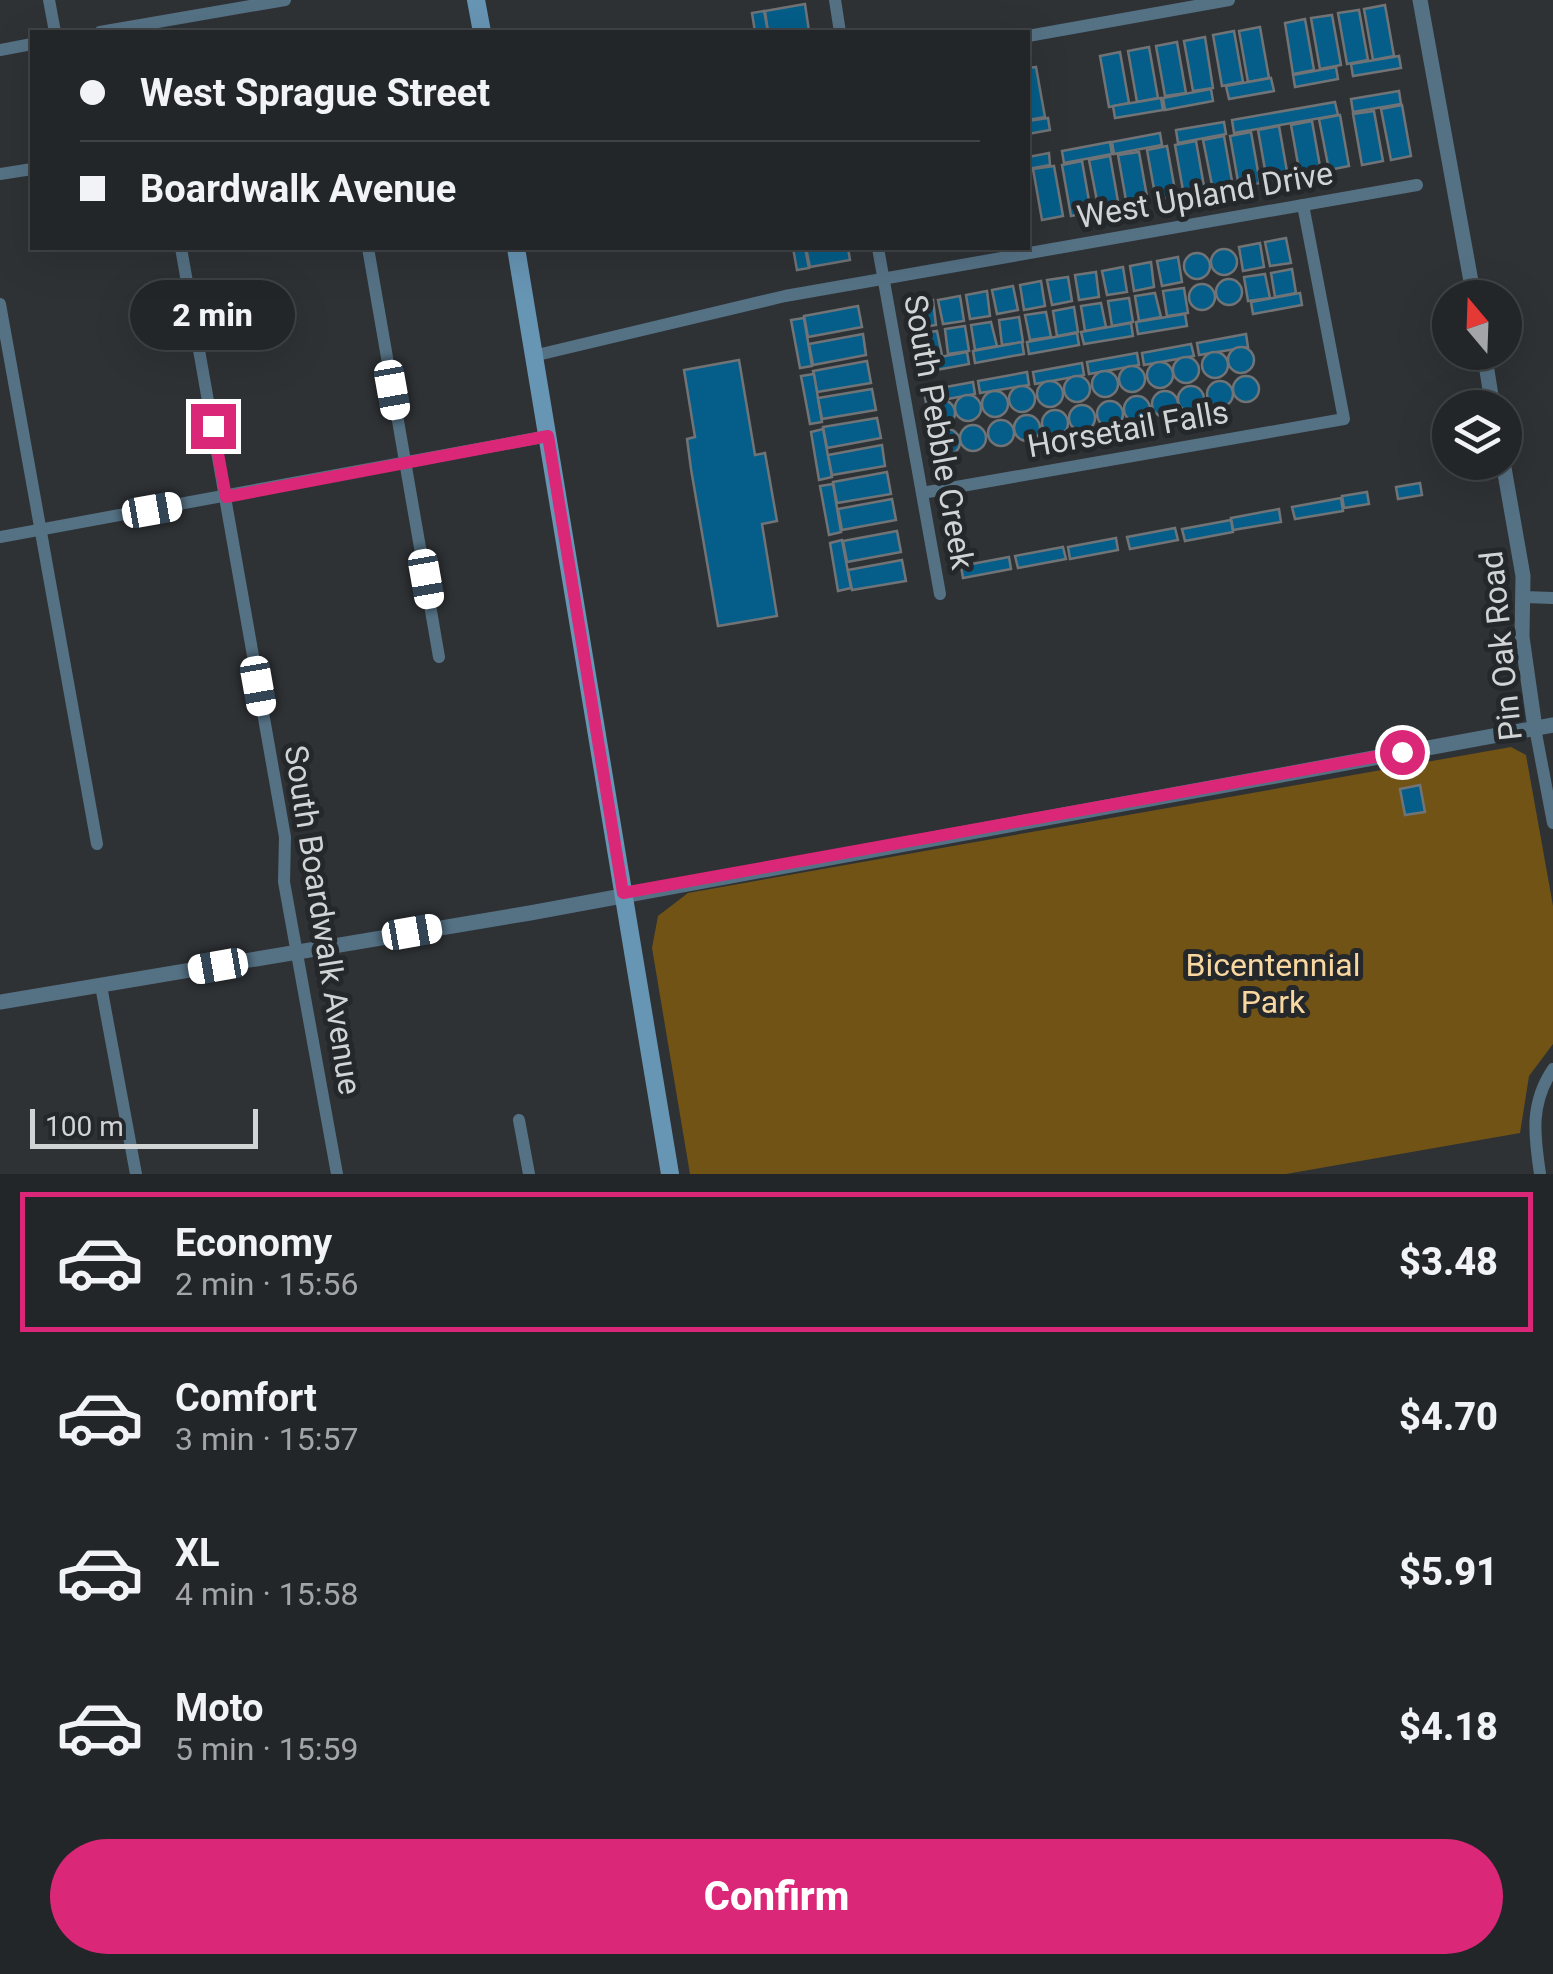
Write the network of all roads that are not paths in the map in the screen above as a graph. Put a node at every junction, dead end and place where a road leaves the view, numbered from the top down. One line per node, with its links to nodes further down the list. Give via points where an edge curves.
1 (49, 0): 7 (street)
2 (285, 0): 8 (street)
3 (476, 0): 9 (main road)
4 (834, 0): 10 (street)
5 (1229, 0): 11 (street)
6 (1420, 0): 23 (street)
7 (55, 30)
8 (112, 30)
9 (482, 30)
10 (840, 30)
11 (1030, 36)
12 (30, 44): 13 (street)
13 (0, 50)
14 (30, 169): 15 (street)
15 (0, 174)
16 (1417, 184): 17 (street, West Upland Drive)
17 (1303, 205): 22 (street, West Upland Drive); 29 (street, Horsetail Falls, via 1344,419)
18 (181, 250): 30 (street, South Boardwalk Avenue)
19 (368, 250): 27 (street)
20 (516, 250): 25 (main road)
21 (878, 250): 22 (street, South Pebble Creek)
22 (884, 280): 25 (street, West Upland Drive, via 775,298); 29 (street, South Pebble Creek)
23 (1471, 280)
24 (0, 304): 31 (street)
25 (533, 356): 26 (main road)
26 (548, 436): 27 (street); 41 (main road)
27 (405, 461): 30 (street); 36 (street)
28 (1506, 480): 34 (street, Pin Oak Road)
29 (922, 493): 33 (street, South Pebble Creek)
30 (226, 497): 31 (street); 42 (street, South Boardwalk Avenue, via 285,836 284,882)
31 (41, 530): 32 (street); 40 (street)
32 (0, 537)
33 (940, 594)
34 (1524, 597): 35 (street); 38 (street, Pin Oak Road, via 1522,637)
35 (1553, 598)
36 (440, 658)
37 (1553, 725): 38 (street)
38 (1536, 728): 39 (street, Pin Oak Road); 41 (street)
39 (1553, 824)
40 (97, 844)
41 (623, 893): 42 (street); 50 (main road)
42 (296, 952): 43 (street); 48 (street, South Boardwalk Avenue)
43 (101, 986): 44 (street); 47 (street)
44 (0, 1002)
45 (1551, 1076): 51 (street, via 1540,1089 1533,1128)
46 (519, 1120): 49 (street)
47 (136, 1174)
48 (336, 1174)
49 (529, 1174)
50 (670, 1174)
51 (1540, 1174)

